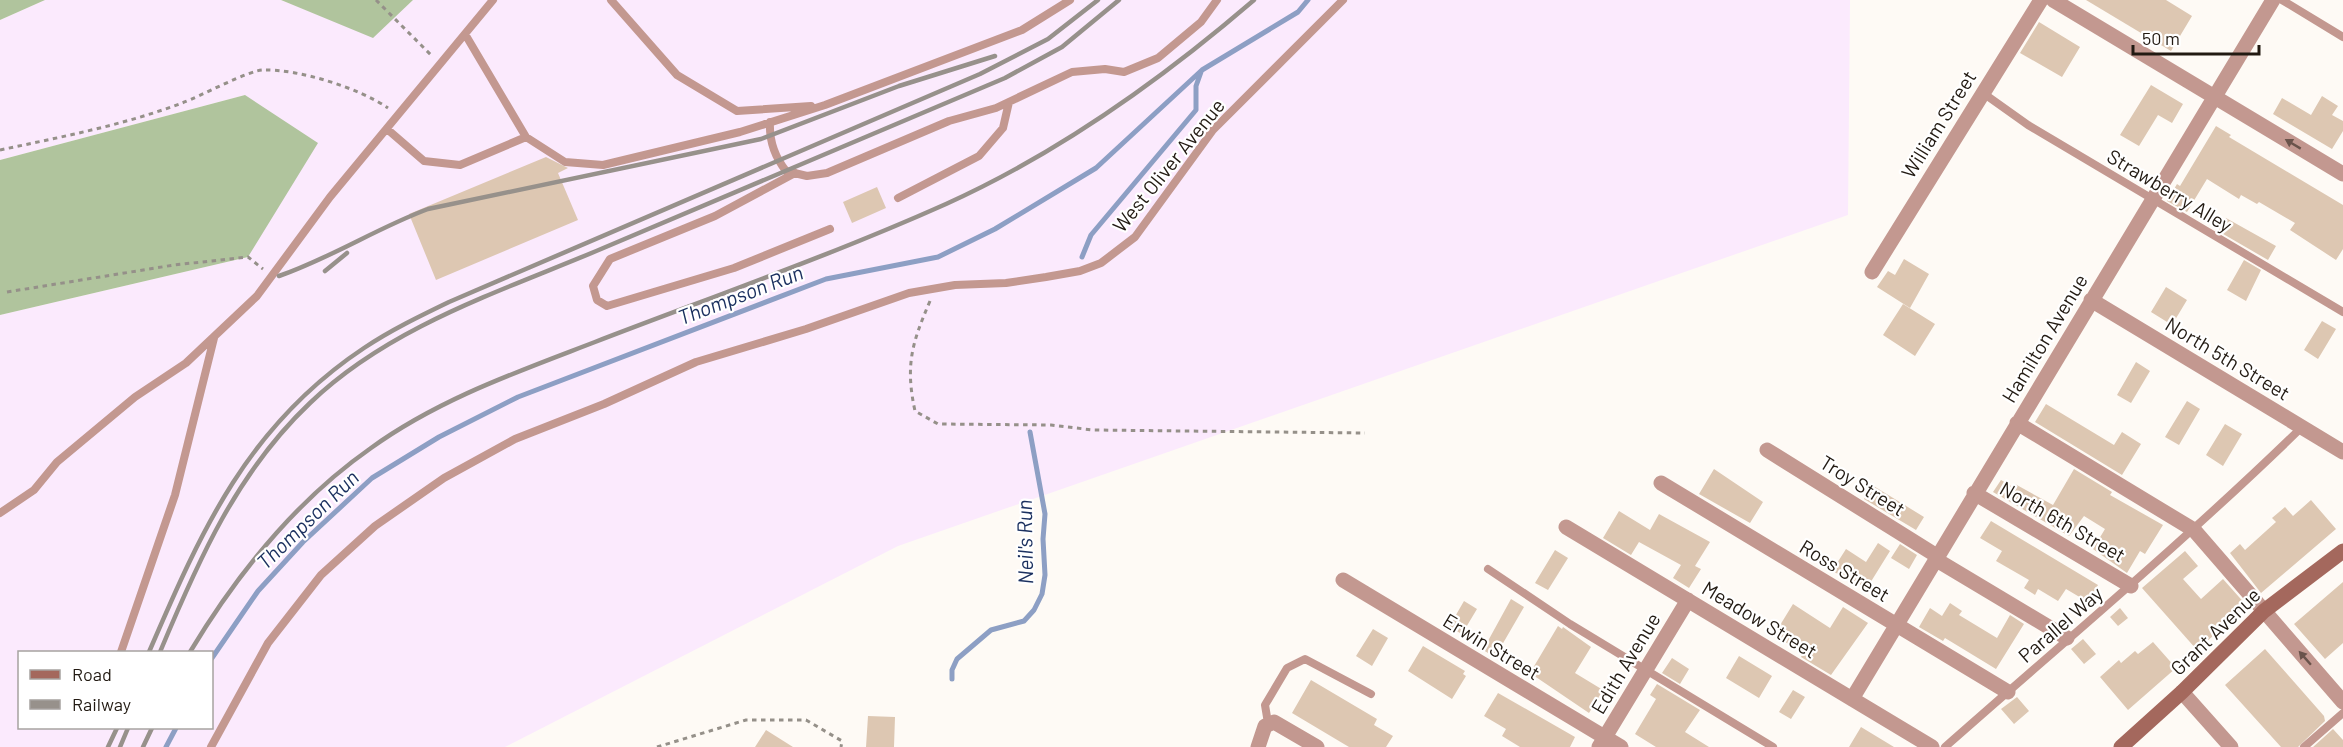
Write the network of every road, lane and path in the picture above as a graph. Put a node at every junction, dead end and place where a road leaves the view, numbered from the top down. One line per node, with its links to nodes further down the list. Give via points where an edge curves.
1 (376, 0): 13 (path)
2 (493, 0): 11 (lane)
3 (611, 0): 17 (lane, via 677,75 737,111)
4 (1070, 0): 17 (lane, via 1022,30)
5 (1217, 0): 16 (lane, via 1201,22 1158,58 1124,72 1072,72)
6 (1343, 0): 30 (lane, West Oliver Avenue, via 1213,130 1149,220 1117,252 1080,271 1006,284)
7 (2041, 0): 14 (street, William Street)
8 (2053, 0): 15 (street)
9 (2273, 0): 15 (street, Hamilton Avenue)
10 (2282, 0): 12 (lane)
11 (465, 34): 13 (lane); 21 (lane)
12 (2343, 37)
13 (440, 64): 18 (lane)
14 (1983, 93): 26 (lane, Strawberry Alley); 28 (street, William Street)
15 (2216, 96): 24 (street, one-way to 15); 26 (street, Hamilton Avenue)
16 (1009, 102): 23 (lane, via 950,121 827,173); 25 (lane, via 1002,128 979,156)
17 (825, 105): 19 (lane)
18 (398, 115): 20 (lane); 22 (path, via 371,96 325,79 261,69 148,114)
19 (770, 122): 21 (lane, via 603,165 565,162); 23 (lane, via 769,136 778,160 786,171)
20 (387, 129): 21 (lane, via 424,161 460,165); 29 (lane)
21 (526, 137)
22 (0, 150)
23 (795, 173): 27 (lane, via 715,216 610,259 593,286 597,300 608,306 734,268)
24 (2343, 174)
25 (898, 198)
26 (2152, 201): 32 (street, Hamilton Avenue); 33 (lane, Strawberry Alley)
27 (830, 229)
28 (1872, 272)
29 (271, 276): 31 (path, via 248,257); 34 (lane)
30 (935, 288): 37 (path, via 913,340 908,381 915,411 938,424); 64 (lane, West Oliver Avenue, via 677,369 604,404 515,439 444,477 375,526 321,575 268,643)
31 (7, 292)
32 (2091, 300): 35 (street, Hamilton Avenue); 36 (street, North 5th Street)
33 (2343, 312)
34 (215, 336): 42 (lane, via 186,363 135,397 57,462 34,490); 54 (lane, via 175,495)
35 (2017, 423): 41 (street, Hamilton Avenue); 44 (street)
36 (2301, 428): 39 (street, North 5th Street); 44 (lane, Parallel Way)
37 (1365, 433)
38 (1767, 450): 46 (street, Troy Street)
39 (2343, 452)
40 (1661, 483): 52 (street, Ross Street)
41 (1974, 493): 46 (street, Hamilton Avenue); 49 (street, North 6th Street)
42 (0, 513)
43 (1566, 527): 50 (street, Meadow Street)
44 (2194, 530): 49 (lane, Parallel Way); 51 (street)
45 (2343, 551): 51 (street, Grant Avenue)
46 (1936, 557): 52 (street, Hamilton Avenue); 53 (street, Troy Street)
47 (1488, 569): 55 (lane, via 1551,613)
48 (1343, 580): 63 (street, Erwin Street)
49 (2131, 585): 53 (lane, Parallel Way)
50 (1688, 600): 55 (street, Edith Avenue); 59 (street, Meadow Street)
51 (2264, 611): 57 (street, Grant Avenue); 60 (street, one-way to 51)
52 (1896, 626): 56 (street, Ross Street); 59 (street, Hamilton Avenue)
53 (2067, 638): 56 (lane, Parallel Way)
54 (121, 651)
55 (1646, 669): 63 (street, Edith Avenue); 70 (lane)
56 (2008, 692): 72 (lane, Parallel Way)
57 (2182, 692): 73 (street, Grant Avenue); 74 (street)
58 (1371, 694): 62 (lane, via 1305,659 1287,668 1265,705)
59 (1852, 699): 71 (street, Meadow Street)
60 (2343, 702)
61 (2343, 713): 75 (lane)
62 (1268, 723): 67 (street); 68 (street, via 1279,724)
63 (1602, 742): 69 (street, Erwin Street)
64 (211, 747)
65 (657, 747): 66 (path, via 746,720 806,720 842,741)
66 (842, 747)
67 (1258, 747)
68 (1317, 747)
69 (1621, 747)
70 (1773, 747)
71 (1932, 747)
72 (1946, 747)
73 (2121, 747)
74 (2230, 747)
75 (2304, 747)

